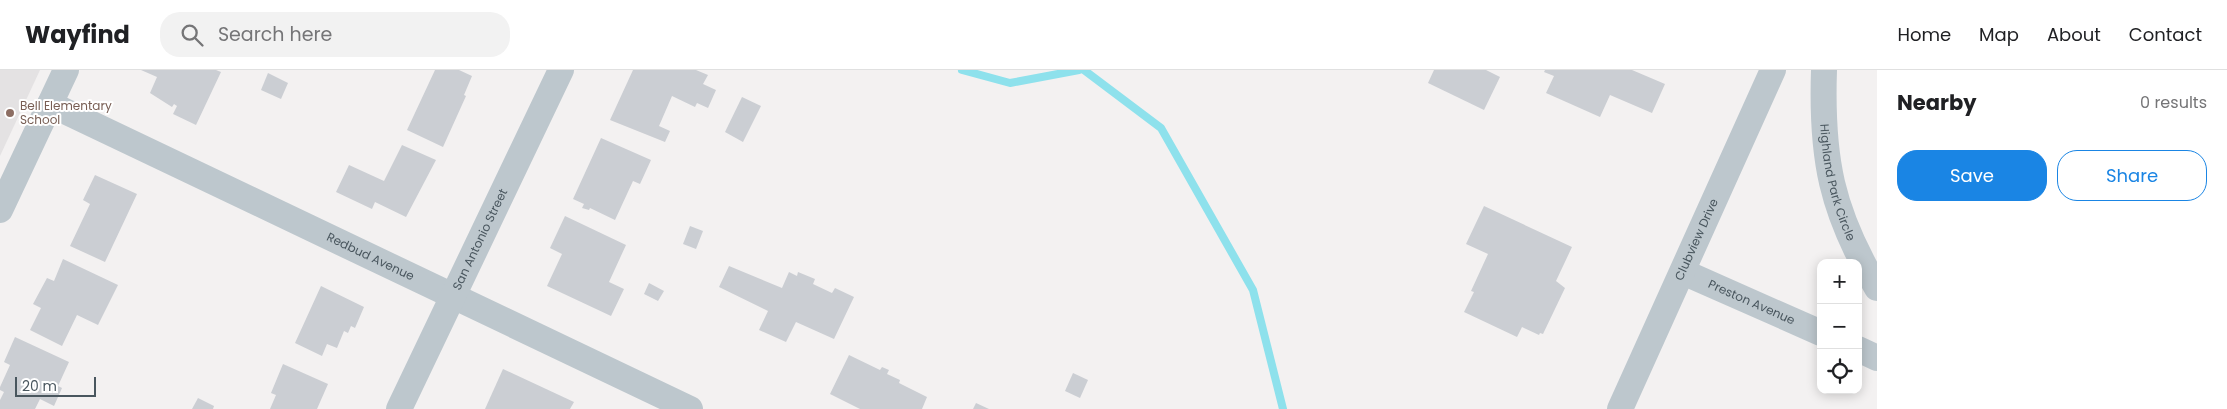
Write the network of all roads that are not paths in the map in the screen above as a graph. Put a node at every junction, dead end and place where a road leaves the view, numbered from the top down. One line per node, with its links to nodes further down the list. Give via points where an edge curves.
1 (66, 70): 5 (street)
2 (561, 70): 9 (street, San Antonio Street)
3 (1773, 70): 7 (street, Clubview Drive)
4 (1824, 70): 8 (street, Highland Park Circle, via 1825,149 1833,189 1852,243)
5 (50, 104): 6 (street); 9 (street, Redbud Avenue)
6 (0, 210)
7 (1682, 272): 10 (street, Preston Avenue); 15 (street, Clubview Drive)
8 (1877, 288)
9 (452, 295): 13 (street, San Antonio Street); 14 (street, Redbud Avenue)
10 (1817, 331)
11 (1862, 351): 12 (street)
12 (1877, 358)
13 (399, 409)
14 (690, 409)
15 (1620, 409)

